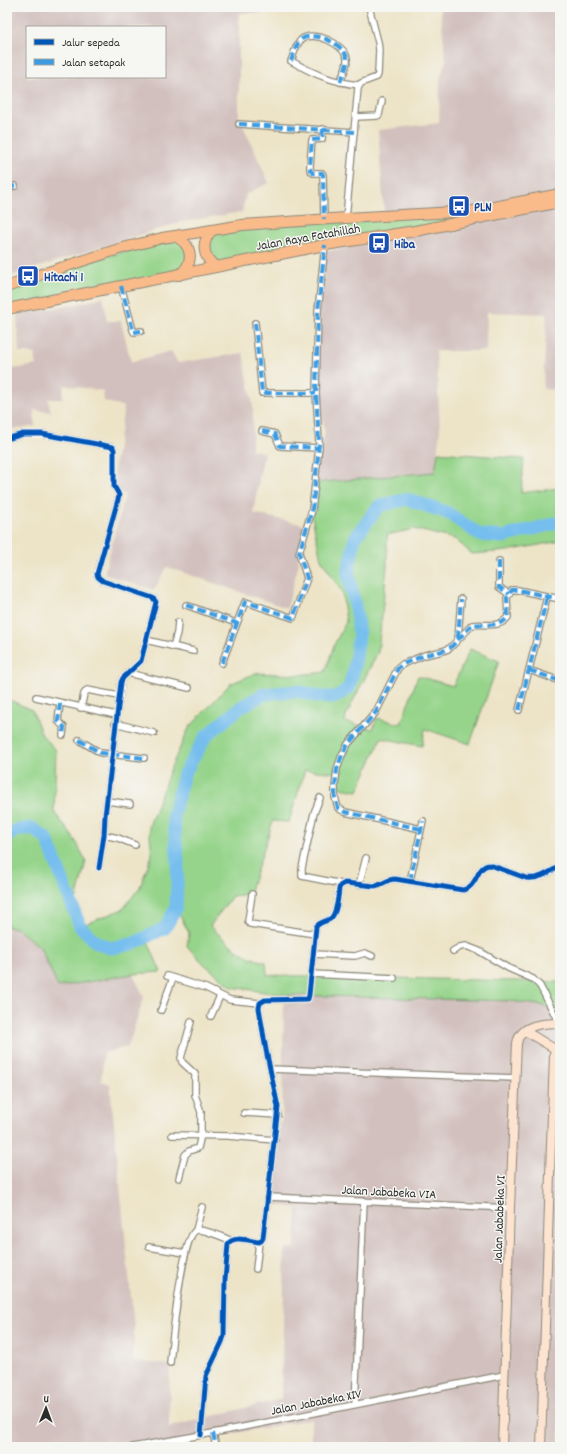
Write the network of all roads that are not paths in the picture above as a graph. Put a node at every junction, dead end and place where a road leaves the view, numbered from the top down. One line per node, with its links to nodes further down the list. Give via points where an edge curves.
1 (369, 7): 3 (street, via 380,50 378,74 377,77)
2 (340, 82): 2 (street, via 347,59 339,46 317,36 302,39 291,61 314,74); 3 (street)
3 (359, 85): 5 (street)
4 (382, 101): 5 (street, via 379,115)
5 (356, 117): 8 (street)
6 (239, 124): 7 (street)
7 (323, 129): 8 (street); 14 (street, via 322,139 312,140 310,166 312,172 324,175)
8 (354, 132): 13 (street)
9 (16, 186): 10 (street)
10 (7, 187)
11 (560, 194): 13 (highway, Jalan Raya Fatahillah, via 473,211)
12 (560, 202): 17 (highway, Jalan Raya Fatahillah, via 415,231)
13 (346, 218): 14 (highway, Jalan Raya Fatahillah)
14 (324, 219): 15 (highway, Jalan Raya Fatahillah, via 242,225)
15 (212, 230): 16 (highway, Jalan Raya Fatahillah); 18 (highway, via 205,240 204,252)
16 (175, 236): 19 (highway, via 186,244 190,258 185,271); 21 (highway, Jalan Raya Fatahillah, via 119,249)
17 (325, 245): 18 (highway, Jalan Raya Fatahillah); 25 (street, via 318,311)
18 (216, 267): 19 (highway, Jalan Raya Fatahillah)
19 (179, 275): 20 (highway, Jalan Raya Fatahillah)
20 (121, 286): 22 (highway, Jalan Raya Fatahillah); 24 (street, via 133,330)
21 (7, 287)
22 (7, 309)
23 (255, 323): 25 (street, via 261,392)
24 (141, 331)
25 (316, 393): 28 (street)
26 (262, 431): 28 (street, via 275,434 280,446)
27 (7, 435): 38 (street, via 10,438 23,434 42,434 113,447 114,487 119,496 98,577 155,600)
28 (319, 448): 36 (street, via 312,510 299,553 307,578 294,617 246,602)
29 (499, 561): 30 (street, via 500,587)
30 (508, 594): 31 (street, via 512,590 518,590); 37 (street, via 508,616 502,623 472,625)
31 (548, 597): 33 (street); 42 (street)
32 (461, 599): 37 (street)
33 (560, 599)
34 (186, 605): 36 (street)
35 (178, 622): 39 (street)
36 (236, 623): 41 (street)
37 (458, 638): 62 (street, via 450,648 418,658 398,668 376,712 348,744 337,770 335,797 338,808 345,812)
38 (146, 640): 39 (street); 43 (street, via 141,661)
39 (174, 646): 40 (street)
40 (193, 651)
41 (222, 663)
42 (529, 670): 44 (street); 50 (street)
43 (128, 673): 45 (street); 46 (street, via 122,680)
44 (560, 681)
45 (190, 688)
46 (119, 696): 49 (street, via 87,690); 51 (street)
47 (36, 697): 48 (street)
48 (60, 703): 49 (street); 54 (street, via 58,721 64,727)
49 (81, 708): 51 (street)
50 (519, 710)
51 (116, 715): 52 (street)
52 (115, 723): 53 (street); 56 (street)
53 (154, 733)
54 (63, 735)
55 (79, 740): 56 (street, via 101,752)
56 (112, 754): 57 (street); 59 (street)
57 (144, 758)
58 (320, 798): 69 (street, via 312,820 302,876)
59 (106, 801): 60 (street); 63 (street)
60 (130, 804)
61 (423, 821): 62 (street)
62 (421, 829): 68 (street)
63 (104, 835): 64 (street); 67 (street)
64 (135, 845)
65 (366, 858): 70 (street)
66 (560, 866): 68 (street, via 541,877 531,879 486,865 473,885 464,890)
67 (99, 868)
68 (410, 881): 70 (street, via 391,879 379,886)
69 (342, 884): 70 (street, via 348,882); 72 (street, via 333,916 318,925)
70 (359, 885)
71 (252, 894): 72 (street, via 248,921 250,924)
72 (315, 934): 74 (street)
73 (454, 951): 83 (street, via 466,946 533,979 540,986)
74 (313, 954): 75 (street, via 355,956 365,953); 76 (street)
75 (372, 956)
76 (311, 975): 77 (street); 79 (street, via 306,999 265,1000)
77 (394, 978)
78 (220, 996): 79 (street, via 235,1001); 80 (street, via 206,988 170,977); 81 (street)
79 (260, 1003): 86 (street)
80 (161, 1010)
81 (211, 1016)
82 (191, 1022): 91 (street, via 182,1062 195,1074 195,1096 200,1108)
83 (559, 1024): 84 (street, via 539,1025)
84 (525, 1031): 85 (street); 87 (street, Jalan Jababeka VI, via 517,1043)
85 (557, 1047): 113 (street, via 554,1054)
86 (270, 1069): 87 (street); 89 (street)
87 (515, 1078): 97 (street, Jalan Jababeka VI)
88 (244, 1113): 89 (street)
89 (278, 1115): 92 (street)
90 (172, 1135): 91 (street)
91 (201, 1135): 92 (street); 93 (street, via 198,1148 185,1155)
92 (275, 1140): 94 (street)
93 (179, 1178)
94 (268, 1197): 95 (street, Jalan Jababeka VIA); 100 (street, via 263,1238)
95 (364, 1201): 97 (street, Jalan Jababeka VIA); 106 (street)
96 (202, 1207): 98 (street)
97 (510, 1208): 105 (street, Jalan Jababeka VI)
98 (196, 1230): 99 (street, via 204,1230); 102 (street)
99 (230, 1240): 100 (street); 108 (street, via 225,1280 224,1336 206,1376)
100 (259, 1242): 103 (street)
101 (149, 1247): 102 (street)
102 (185, 1253): 104 (street)
103 (256, 1269)
104 (170, 1363)
105 (504, 1375): 106 (street, Jalan Jababeka XIV); 112 (street, Jalan Jababeka VI)
106 (355, 1404): 107 (street, Jalan Jababeka XIV)
107 (213, 1433): 108 (street, Jalan Jababeka XIV); 111 (street)
108 (200, 1435): 109 (street, Jalan Jababeka XIV)
109 (141, 1446): 110 (street, Jalan Jababeka XIV)
110 (132, 1447)
111 (216, 1447)
112 (502, 1447)
113 (541, 1447)

